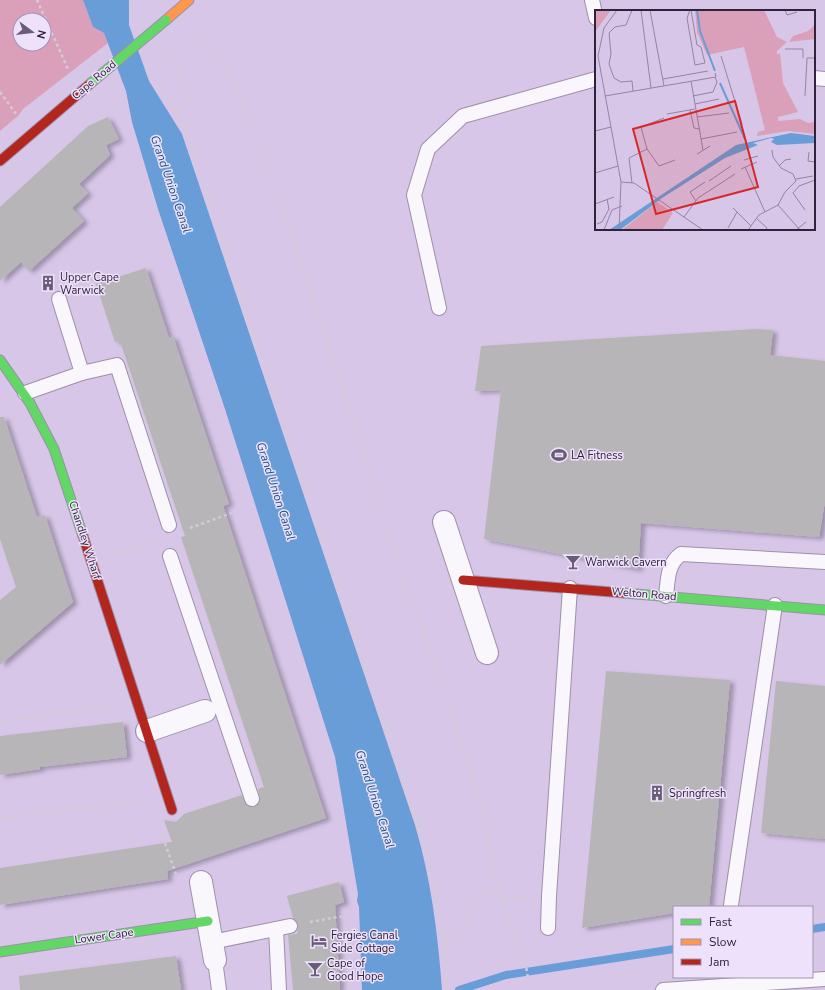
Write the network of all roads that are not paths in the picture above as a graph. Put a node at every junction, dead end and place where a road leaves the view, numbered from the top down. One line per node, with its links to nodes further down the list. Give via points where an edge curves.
1 (189, 0): 7 (street, Cape Road, bridge)
2 (592, 0): 3 (lane)
3 (595, 14)
4 (815, 78): 5 (lane)
5 (825, 79)
6 (595, 80): 9 (lane, via 464,116 428,149 414,195)
7 (0, 161)
8 (59, 299): 11 (lane)
9 (439, 308)
10 (0, 360): 12 (street, Chandley Wharf)
11 (82, 373): 12 (lane); 14 (lane, via 117,365)
12 (26, 393): 24 (street, Chandley Wharf, via 54,449)
13 (444, 522): 17 (street)
14 (169, 525)
15 (170, 556): 23 (lane)
16 (825, 562): 19 (lane, via 681,554 673,559 669,568)
17 (463, 580): 18 (street, Welton Road); 22 (street)
18 (570, 588): 19 (street, Welton Road); 31 (lane)
19 (666, 596): 20 (street, Welton Road)
20 (775, 605): 21 (street, Welton Road); 28 (lane)
21 (825, 610)
22 (487, 653)
23 (213, 708): 24 (street); 25 (lane)
24 (147, 731): 26 (street, Chandley Wharf)
25 (252, 799)
26 (172, 810)
27 (202, 882): 32 (street)
28 (731, 905)
29 (290, 926): 30 (lane)
30 (276, 928): 32 (lane); 36 (lane)
31 (548, 928)
32 (211, 941): 33 (street, Lower Cape); 35 (lane)
33 (0, 952)
34 (825, 979): 37 (lane)
35 (219, 990)
36 (279, 990)
37 (663, 990)

